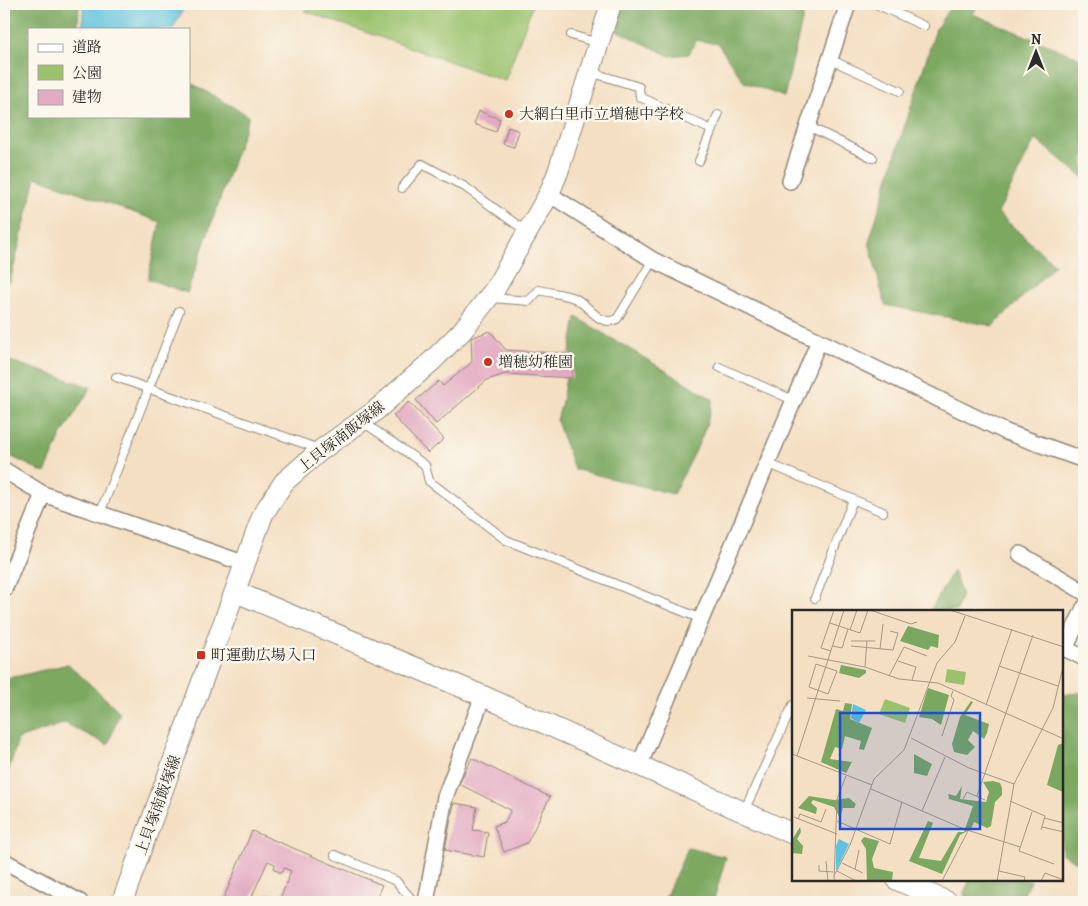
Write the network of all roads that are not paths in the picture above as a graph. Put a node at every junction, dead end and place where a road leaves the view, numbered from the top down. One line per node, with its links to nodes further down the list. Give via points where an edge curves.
1 (612, 4): 6 (street, 上貝塚南飯塚線)
2 (848, 4): 7 (street)
3 (876, 4): 4 (lane)
4 (924, 26)
5 (571, 35): 6 (lane)
6 (600, 44): 8 (street, 上貝塚南飯塚線)
7 (829, 59): 9 (lane); 11 (street)
8 (590, 72): 12 (lane, via 639,87 640,96); 17 (street, 上貝塚南飯塚線)
9 (900, 91)
10 (718, 115): 12 (lane)
11 (808, 126): 13 (lane); 15 (street)
12 (712, 130): 14 (lane)
13 (873, 158)
14 (698, 161)
15 (790, 181)
16 (402, 188): 18 (lane, via 422,164 465,187)
17 (548, 194): 18 (street, 上貝塚南飯塚線); 19 (street)
18 (527, 232): 20 (street, 上貝塚南飯塚線)
19 (653, 260): 20 (lane, via 613,322 604,322 576,298 539,290 529,301); 22 (street)
20 (489, 297): 27 (street, 上貝塚南飯塚線, via 433,360)
21 (179, 311): 25 (lane)
22 (819, 341): 26 (street); 29 (street, via 1006,432)
23 (718, 366): 26 (lane)
24 (116, 377): 25 (lane)
25 (149, 389): 28 (lane); 35 (lane)
26 (793, 400): 30 (street)
27 (362, 421): 28 (street, 上貝塚南飯塚線); 43 (lane, via 425,465 429,481 506,540)
28 (321, 450): 37 (street, 上貝塚南飯塚線, via 284,482 263,514)
29 (1084, 460)
30 (767, 463): 33 (lane); 43 (street)
31 (4, 470): 32 (street)
32 (43, 494): 35 (street); 38 (street)
33 (853, 500): 34 (lane); 41 (lane)
34 (883, 512)
35 (100, 513): 37 (street)
36 (1020, 554): 40 (street)
37 (246, 564): 39 (street, 上貝塚南飯塚線)
38 (4, 590)
39 (236, 592): 46 (street); 55 (street, 上貝塚南飯塚線)
40 (1084, 592)
41 (815, 598)
42 (1084, 608): 44 (street)
43 (702, 619): 48 (street)
44 (1063, 648): 45 (street)
45 (1084, 658)
46 (483, 696): 48 (street); 57 (street, via 446,797)
47 (792, 707): 49 (lane)
48 (639, 766): 49 (street)
49 (744, 812): 50 (street)
50 (792, 834)
51 (335, 856): 56 (lane, via 396,881)
52 (4, 861): 54 (street)
53 (899, 881): 58 (street)
54 (80, 902)
55 (122, 902)
56 (414, 902)
57 (426, 902)
58 (948, 902)

